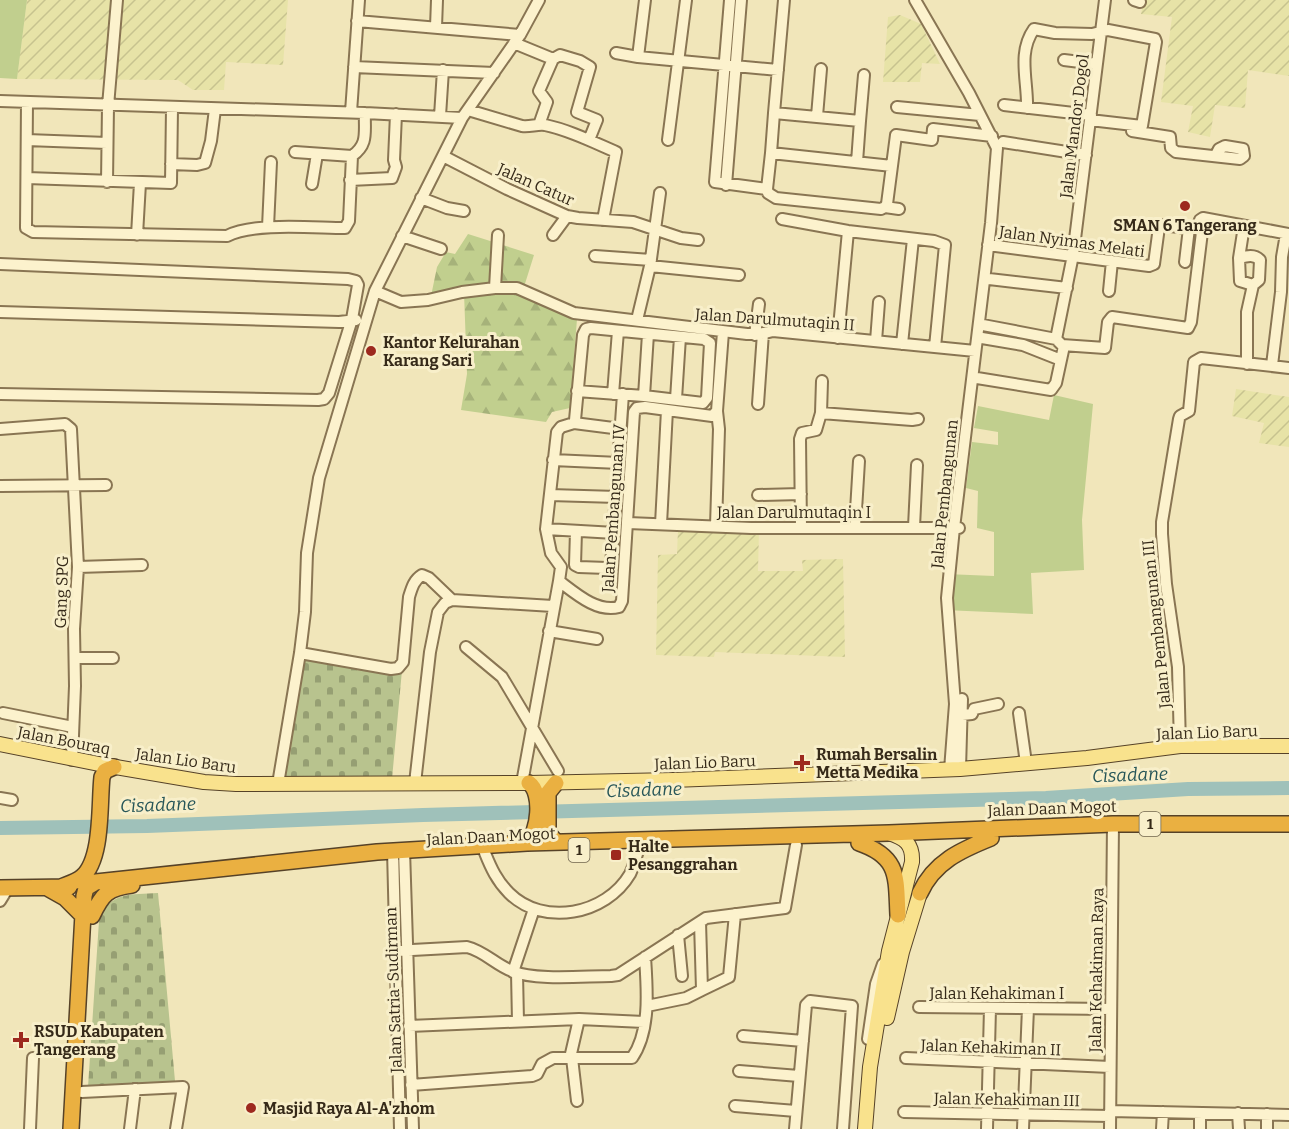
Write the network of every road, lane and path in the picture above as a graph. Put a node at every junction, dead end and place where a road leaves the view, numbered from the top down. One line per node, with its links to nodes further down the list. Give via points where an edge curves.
1 (117, 0): 34 (street)
2 (359, 0): 13 (street)
3 (437, 0): 14 (street)
4 (538, 0): 16 (street)
5 (645, 0): 18 (street)
6 (686, 0): 21 (street)
7 (730, 0): 23 (street)
8 (741, 0): 23 (street)
9 (784, 0): 27 (street)
10 (915, 0): 30 (street)
11 (923, 0): 30 (street)
12 (1105, 0): 15 (street, Jalan Mandor Dogol)
13 (357, 21): 14 (street); 24 (street)
14 (436, 27): 16 (street)
15 (1101, 32): 22 (street, Jalan Mandor Dogol); 37 (street, via 1034,29 1023,57); 47 (street, via 1156,39 1142,126)
16 (517, 39): 19 (street); 28 (street)
17 (616, 53): 18 (street)
18 (638, 57): 21 (street)
19 (553, 59): 49 (street, via 539,91 547,102); 52 (street, via 560,55 590,67 577,112 597,120)
20 (1064, 60): 22 (street)
21 (678, 61): 23 (street); 53 (street)
22 (1096, 64): 47 (street, Jalan Mandor Dogol)
23 (730, 65): 27 (street); 72 (street, via 715,182)
24 (354, 67): 26 (street); 39 (street)
25 (821, 69): 46 (street)
26 (443, 70): 28 (street); 45 (street)
27 (778, 70): 40 (street)
28 (494, 73): 43 (street)
29 (864, 75): 48 (street)
30 (971, 92): 44 (street); 54 (street)
31 (0, 102): 32 (street)
32 (27, 102): 34 (street); 51 (street)
33 (1004, 105): 37 (street)
34 (108, 106): 36 (street); 55 (street)
35 (897, 107): 44 (street)
36 (172, 108): 38 (street); 65 (street)
37 (1027, 108): 47 (street)
38 (215, 109): 39 (street); 65 (street, via 206,163)
39 (351, 112): 41 (street)
40 (774, 112): 46 (street); 57 (street)
41 (365, 113): 42 (street); 61 (street, via 364,142)
42 (396, 114): 45 (street); 68 (street, via 396,168 392,178)
43 (465, 114): 45 (street); 49 (street, via 522,126); 62 (street)
44 (980, 115): 50 (street)
45 (440, 116)
46 (817, 116): 48 (street)
47 (1090, 120): 59 (street, Jalan Mandor Dogol); 60 (street, via 1165,135 1170,137 1171,148 1176,152)
48 (860, 121): 64 (street)
49 (539, 125): 52 (street)
50 (992, 136): 66 (street, via 933,129 932,140 896,135); 81 (street, via 997,148)
51 (27, 140): 55 (street); 67 (street)
52 (589, 140): 80 (street, via 616,152)
53 (668, 140)
54 (1003, 142): 59 (street); 81 (street)
55 (107, 143): 69 (street)
56 (295, 152): 58 (street)
57 (771, 153): 64 (street); 72 (street)
58 (317, 154): 61 (street); 71 (street)
59 (1086, 154): 96 (street, Jalan Mandor Dogol)
60 (1216, 155)
61 (352, 156): 68 (street)
62 (443, 156): 74 (street); 78 (street, Jalan Catur)
63 (271, 162): 83 (street)
64 (857, 162): 66 (street)
65 (171, 164): 70 (street, via 171,183)
66 (892, 166): 75 (street)
67 (27, 178): 69 (street); 88 (street, via 26,226 30,231)
68 (350, 180): 83 (street, via 349,220 345,228)
69 (107, 182): 70 (street)
70 (140, 183): 88 (street)
71 (312, 184)
72 (767, 189): 75 (street, via 776,198)
73 (660, 193): 85 (street)
74 (421, 198): 77 (street); 90 (street)
75 (885, 207): 76 (street)
76 (898, 209)
77 (464, 211)
78 (567, 216): 80 (street, Jalan Catur); 91 (street)
79 (782, 219): 86 (street)
80 (603, 220): 85 (street, Jalan Catur, via 633,222)
81 (994, 223): 94 (street, Jalan Pembangunan)
82 (1244, 226): 84 (street, Jalan Nyimas Melati, via 1201,218); 87 (street, Jalan Nyimas Melati); 98 (street)
83 (268, 227): 88 (street, via 227,236)
84 (1193, 229): 99 (street, Jalan Nyimas Melati, via 1159,227 1152,266); 100 (street); 126 (street, via 1202,232 1188,328 1112,317 1105,348)
85 (656, 230): 93 (street, Jalan Catur); 101 (street)
86 (848, 231): 92 (street); 123 (street)
87 (1288, 234): 113 (street, via 1282,257)
88 (137, 235)
89 (498, 235): 106 (street)
90 (402, 236): 95 (street); 108 (street)
91 (553, 236)
92 (913, 238): 127 (street); 128 (street, via 945,245)
93 (698, 240)
94 (991, 245): 96 (street, Jalan Nyimas Melati); 104 (street, Jalan Pembangunan); 129 (street, Jalan Pembangunan)
95 (441, 249)
96 (1073, 255): 99 (street, Jalan Nyimas Melati); 107 (street, Jalan Mandor Dogol)
97 (595, 256): 101 (street)
98 (1239, 258): 105 (street, via 1240,281); 105 (street, via 1260,260 1259,280)
99 (1112, 261): 109 (street)
100 (1185, 262)
101 (650, 263): 103 (street); 115 (street)
102 (0, 264): 114 (street, via 353,280 358,291)
103 (739, 275)
104 (989, 279): 107 (street); 117 (street, Jalan Pembangunan)
105 (1253, 285): 131 (street, via 1247,312)
106 (495, 288): 108 (street, Jalan Darulmutaqin II, via 401,302); 115 (street, Jalan Darulmutaqin II, via 517,288 574,313)
107 (1067, 288): 126 (street, Jalan Mandor Dogol)
108 (375, 291): 116 (street)
109 (1109, 291)
110 (879, 302): 125 (street)
111 (759, 304): 121 (street)
112 (0, 312): 114 (street, via 339,322)
113 (1283, 317): 132 (street)
114 (352, 319): 116 (street); 137 (street, via 324,399)
115 (637, 320): 119 (street, Jalan Darulmutaqin II)
116 (366, 323): 178 (street, via 319,478 307,553)
117 (983, 325): 124 (street, Jalan Pembangunan); 126 (street)
118 (618, 331): 120 (street); 136 (street, via 584,331); 138 (street)
119 (723, 332): 121 (street, Jalan Darulmutaqin II); 143 (street)
120 (648, 334): 122 (street); 139 (street)
121 (759, 334): 123 (street, Jalan Darulmutaqin II, via 773,331); 141 (street)
122 (680, 337): 140 (street); 140 (street, via 706,340 711,346 706,401 701,404)
123 (837, 338): 125 (street, Jalan Darulmutaqin II)
124 (982, 338): 130 (street, via 1023,345); 134 (street, Jalan Pembangunan)
125 (876, 341): 127 (street, Jalan Darulmutaqin II)
126 (1060, 342): 130 (street, Jalan Mandor Dogol)
127 (902, 344): 128 (street, Jalan Darulmutaqin II)
128 (935, 347): 129 (street, Jalan Darulmutaqin II)
129 (975, 351): 166 (street, Jalan Pembangunan)
130 (1061, 360): 134 (street, Jalan Mandor Dogol, via 1051,390)
131 (1246, 364): 132 (street); 188 (street, Jalan Pembangunan III, via 1201,358 1194,362 1189,411 1179,419 1162,522 1178,667)
132 (1272, 365): 133 (street)
133 (1289, 368)
134 (977, 378): 166 (street, Jalan Pembangunan)
135 (822, 381): 144 (street)
136 (577, 392): 138 (street); 146 (street)
137 (0, 394)
138 (618, 394): 139 (street); 148 (street)
139 (644, 396): 140 (street)
140 (676, 399)
141 (758, 404)
142 (667, 410): 143 (street, Jalan Pembangunan IV, via 712,416); 160 (street, Jalan Pembangunan IV, via 645,407 634,412); 161 (street)
143 (717, 411): 162 (street)
144 (821, 413): 145 (street); 156 (street, via 816,430 802,433)
145 (918, 419)
146 (574, 423): 148 (street); 149 (street, via 558,430)
147 (0, 429): 153 (street, Gang SPG, via 69,426)
148 (621, 429): 151 (street)
149 (553, 460): 151 (street); 157 (street)
150 (859, 461): 164 (street)
151 (619, 463): 159 (street)
152 (916, 465): 165 (street)
153 (74, 484): 154 (street); 155 (street); 171 (street, Gang SPG)
154 (106, 485)
155 (0, 486)
156 (801, 494): 158 (street); 163 (street)
157 (550, 495): 159 (street); 167 (street)
158 (758, 495)
159 (616, 497): 169 (street)
160 (628, 523): 161 (street, Jalan Darulmutaqin I); 172 (street, Jalan Pembangunan IV, via 619,607 595,605)
161 (661, 524): 162 (street, Jalan Darulmutaqin I)
162 (716, 526): 163 (street, Jalan Darulmutaqin I)
163 (801, 527): 164 (street, Jalan Darulmutaqin I)
164 (855, 527): 165 (street, Jalan Darulmutaqin I)
165 (914, 527): 166 (street, Jalan Darulmutaqin I)
166 (957, 528): 184 (street, Jalan Pembangunan, via 954,615); 193 (street, Jalan Pembangunan, via 947,598 956,704)
167 (546, 529): 168 (street); 172 (street, via 551,553 561,567)
168 (576, 531): 169 (street); 169 (street, via 575,565 579,567 606,568 612,564)
169 (615, 533)
170 (142, 565): 171 (street)
171 (78, 567): 179 (street, Gang SPG)
172 (559, 581): 174 (street)
173 (452, 600): 174 (street); 178 (street, via 429,578 417,578 409,597 403,662 398,668); 194 (street, via 438,612)
174 (553, 606): 175 (street)
175 (549, 631): 176 (street); 185 (street)
176 (597, 639)
177 (466, 646): 185 (street, via 502,677)
178 (300, 653): 195 (street)
179 (75, 658): 180 (street); 186 (street, Gang SPG)
180 (113, 658)
181 (998, 704): 184 (street, via 974,708 972,714)
182 (3, 712): 186 (street)
183 (1019, 713): 191 (street)
184 (962, 716): 193 (street, Jalan Pembangunan)
185 (532, 726): 196 (street); 196 (street)
186 (73, 727): 190 (street, Gang SPG)
187 (0, 744): 190 (main road, Jalan Bouraq)
188 (1180, 746): 189 (main road, Jalan Lio Baru); 191 (main road, Jalan Lio Baru)
189 (1289, 746)
190 (72, 760): 192 (main road, Jalan Bouraq)
191 (1026, 763): 193 (main road, Jalan Lio Baru)
192 (118, 767): 195 (main road, Jalan Lio Baru, via 220,784); 210 (highway, via 103,773)
193 (955, 769): 196 (main road, Jalan Lio Baru)
194 (415, 783): 195 (main road, Jalan Lio Baru); 196 (main road, Jalan Lio Baru)
195 (279, 784)
196 (542, 784): 202 (highway)
197 (0, 798): 198 (street)
198 (12, 800)
199 (1289, 824): 200 (highway, Jalan Daan Mogot / 1, via 1228,822)
200 (1113, 828): 201 (highway, Jalan Daan Mogot / 1); 203 (highway, Jalan Daan Mogot / 1); 204 (highway, Jalan Daan Mogot / 1); 236 (street, Jalan Kehakiman Raya)
201 (1289, 832)
202 (547, 833): 205 (highway, Jalan Daan Mogot / 1); 206 (highway, Jalan Daan Mogot / 1); 206 (highway)
203 (889, 833): 205 (highway, Jalan Daan Mogot / 1); 208 (main road, Jalan Daan Mogot)
204 (991, 838): 208 (highway, Jalan Daan Mogot / 1); 218 (highway, via 962,850 938,867)
205 (789, 841): 207 (highway, Jalan Daan Mogot / 1); 209 (highway, Jalan Daan Mogot / 1); 220 (street, via 785,908)
206 (527, 843): 212 (highway, Jalan Daan Mogot / 1)
207 (859, 843): 208 (highway, Jalan Daan Mogot / 1); 222 (highway, via 880,852 891,865)
208 (908, 843): 222 (main road, via 912,862)
209 (639, 848): 211 (highway, Jalan Daan Mogot / 1); 219 (street, via 630,874 611,896 587,909 559,913)
210 (95, 853): 213 (highway, via 102,870); 215 (highway, via 81,878)
211 (485, 853): 212 (highway, Jalan Daan Mogot / 1); 219 (street, via 495,876 510,894)
212 (398, 854): 213 (highway, Jalan Daan Mogot / 1); 221 (highway, Jalan Daan Mogot / 1, via 116,888); 225 (street, Jalan Satria-Sudirman); 226 (street, Jalan Satria-Sudirman)
213 (116, 878): 216 (highway, Jalan Daan Mogot / 1)
214 (43, 887): 215 (highway, Jalan Daan Mogot / 1); 217 (highway, Jalan Daan Mogot / 1); 221 (highway, via 65,897)
215 (61, 887): 216 (highway, Jalan Daan Mogot / 1)
216 (92, 889): 221 (highway)
217 (3, 892)
218 (920, 893): 277 (main road, via 890,1005 880,1057)
219 (534, 909): 229 (street)
220 (735, 914): 223 (street); 231 (street, via 729,977)
221 (87, 915): 253 (highway); 267 (highway)
222 (898, 915): 227 (main road)
223 (700, 921): 224 (street); 231 (street)
224 (678, 935): 228 (street); 230 (street)
225 (407, 950): 226 (street); 229 (street, via 467,947); 240 (street, Jalan Satria-Sudirman)
226 (394, 951): 271 (street, Jalan Satria-Sudirman)
227 (889, 951): 275 (street, via 874,998); 276 (main road, via 870,1067)
228 (645, 957): 229 (street, via 624,972 610,976); 232 (street)
229 (515, 972): 238 (street)
230 (682, 976)
231 (702, 990): 232 (street, via 686,998)
232 (647, 1006): 239 (street)
233 (919, 1007): 234 (street, Jalan Kehakiman I)
234 (990, 1008): 235 (street, Jalan Kehakiman I); 246 (street)
235 (1028, 1008): 236 (street, Jalan Kehakiman I); 247 (street)
236 (1111, 1009): 248 (street, Jalan Kehakiman Raya)
237 (579, 1019): 238 (street); 239 (street); 244 (street)
238 (518, 1021): 240 (street)
239 (644, 1022): 244 (street, via 632,1058)
240 (409, 1026): 251 (street, Jalan Satria-Sudirman)
241 (743, 1036): 242 (street)
242 (803, 1041): 250 (street); 274 (street, via 806,1005 810,1001 852,1006)
243 (33, 1058): 266 (street)
244 (571, 1058): 251 (street, via 553,1058 531,1076); 254 (street)
245 (906, 1058): 246 (street, Jalan Kehakiman II)
246 (989, 1060): 247 (street, Jalan Kehakiman II); 263 (street)
247 (1027, 1063): 248 (street, Jalan Kehakiman II); 264 (street)
248 (1110, 1067): 261 (street, Jalan Kehakiman Raya)
249 (739, 1071): 250 (street)
250 (799, 1076): 256 (street)
251 (411, 1085): 272 (street, Jalan Satria-Sudirman)
252 (135, 1089): 253 (street); 269 (street); 270 (street, via 183,1087)
253 (82, 1092): 268 (highway)
254 (577, 1101)
255 (735, 1106): 256 (street)
256 (796, 1111): 273 (street)
257 (904, 1112): 263 (street, Jalan Kehakiman III)
258 (1163, 1112): 259 (street, Jalan Kehakiman III); 261 (street, Jalan Kehakiman III); 281 (street)
259 (1200, 1113): 260 (street, Jalan Kehakiman III); 282 (street)
260 (1238, 1113): 262 (street, Jalan Kehakiman III); 283 (street)
261 (1110, 1114): 264 (street, Jalan Kehakiman III); 280 (street, Jalan Kehakiman Raya)
262 (1267, 1114): 265 (street, Jalan Kehakiman III); 284 (street)
263 (988, 1115): 264 (street, Jalan Kehakiman III); 278 (street)
264 (1024, 1115): 279 (street)
265 (1289, 1115)
266 (30, 1129)
267 (71, 1129)
268 (80, 1129)
269 (130, 1129)
270 (176, 1129)
271 (400, 1129)
272 (413, 1129)
273 (795, 1129)
274 (843, 1129)
275 (859, 1129)
276 (865, 1129)
277 (874, 1129)
278 (987, 1129)
279 (1023, 1129)
280 (1110, 1129)
281 (1162, 1129)
282 (1200, 1129)
283 (1239, 1129)
284 (1267, 1129)

